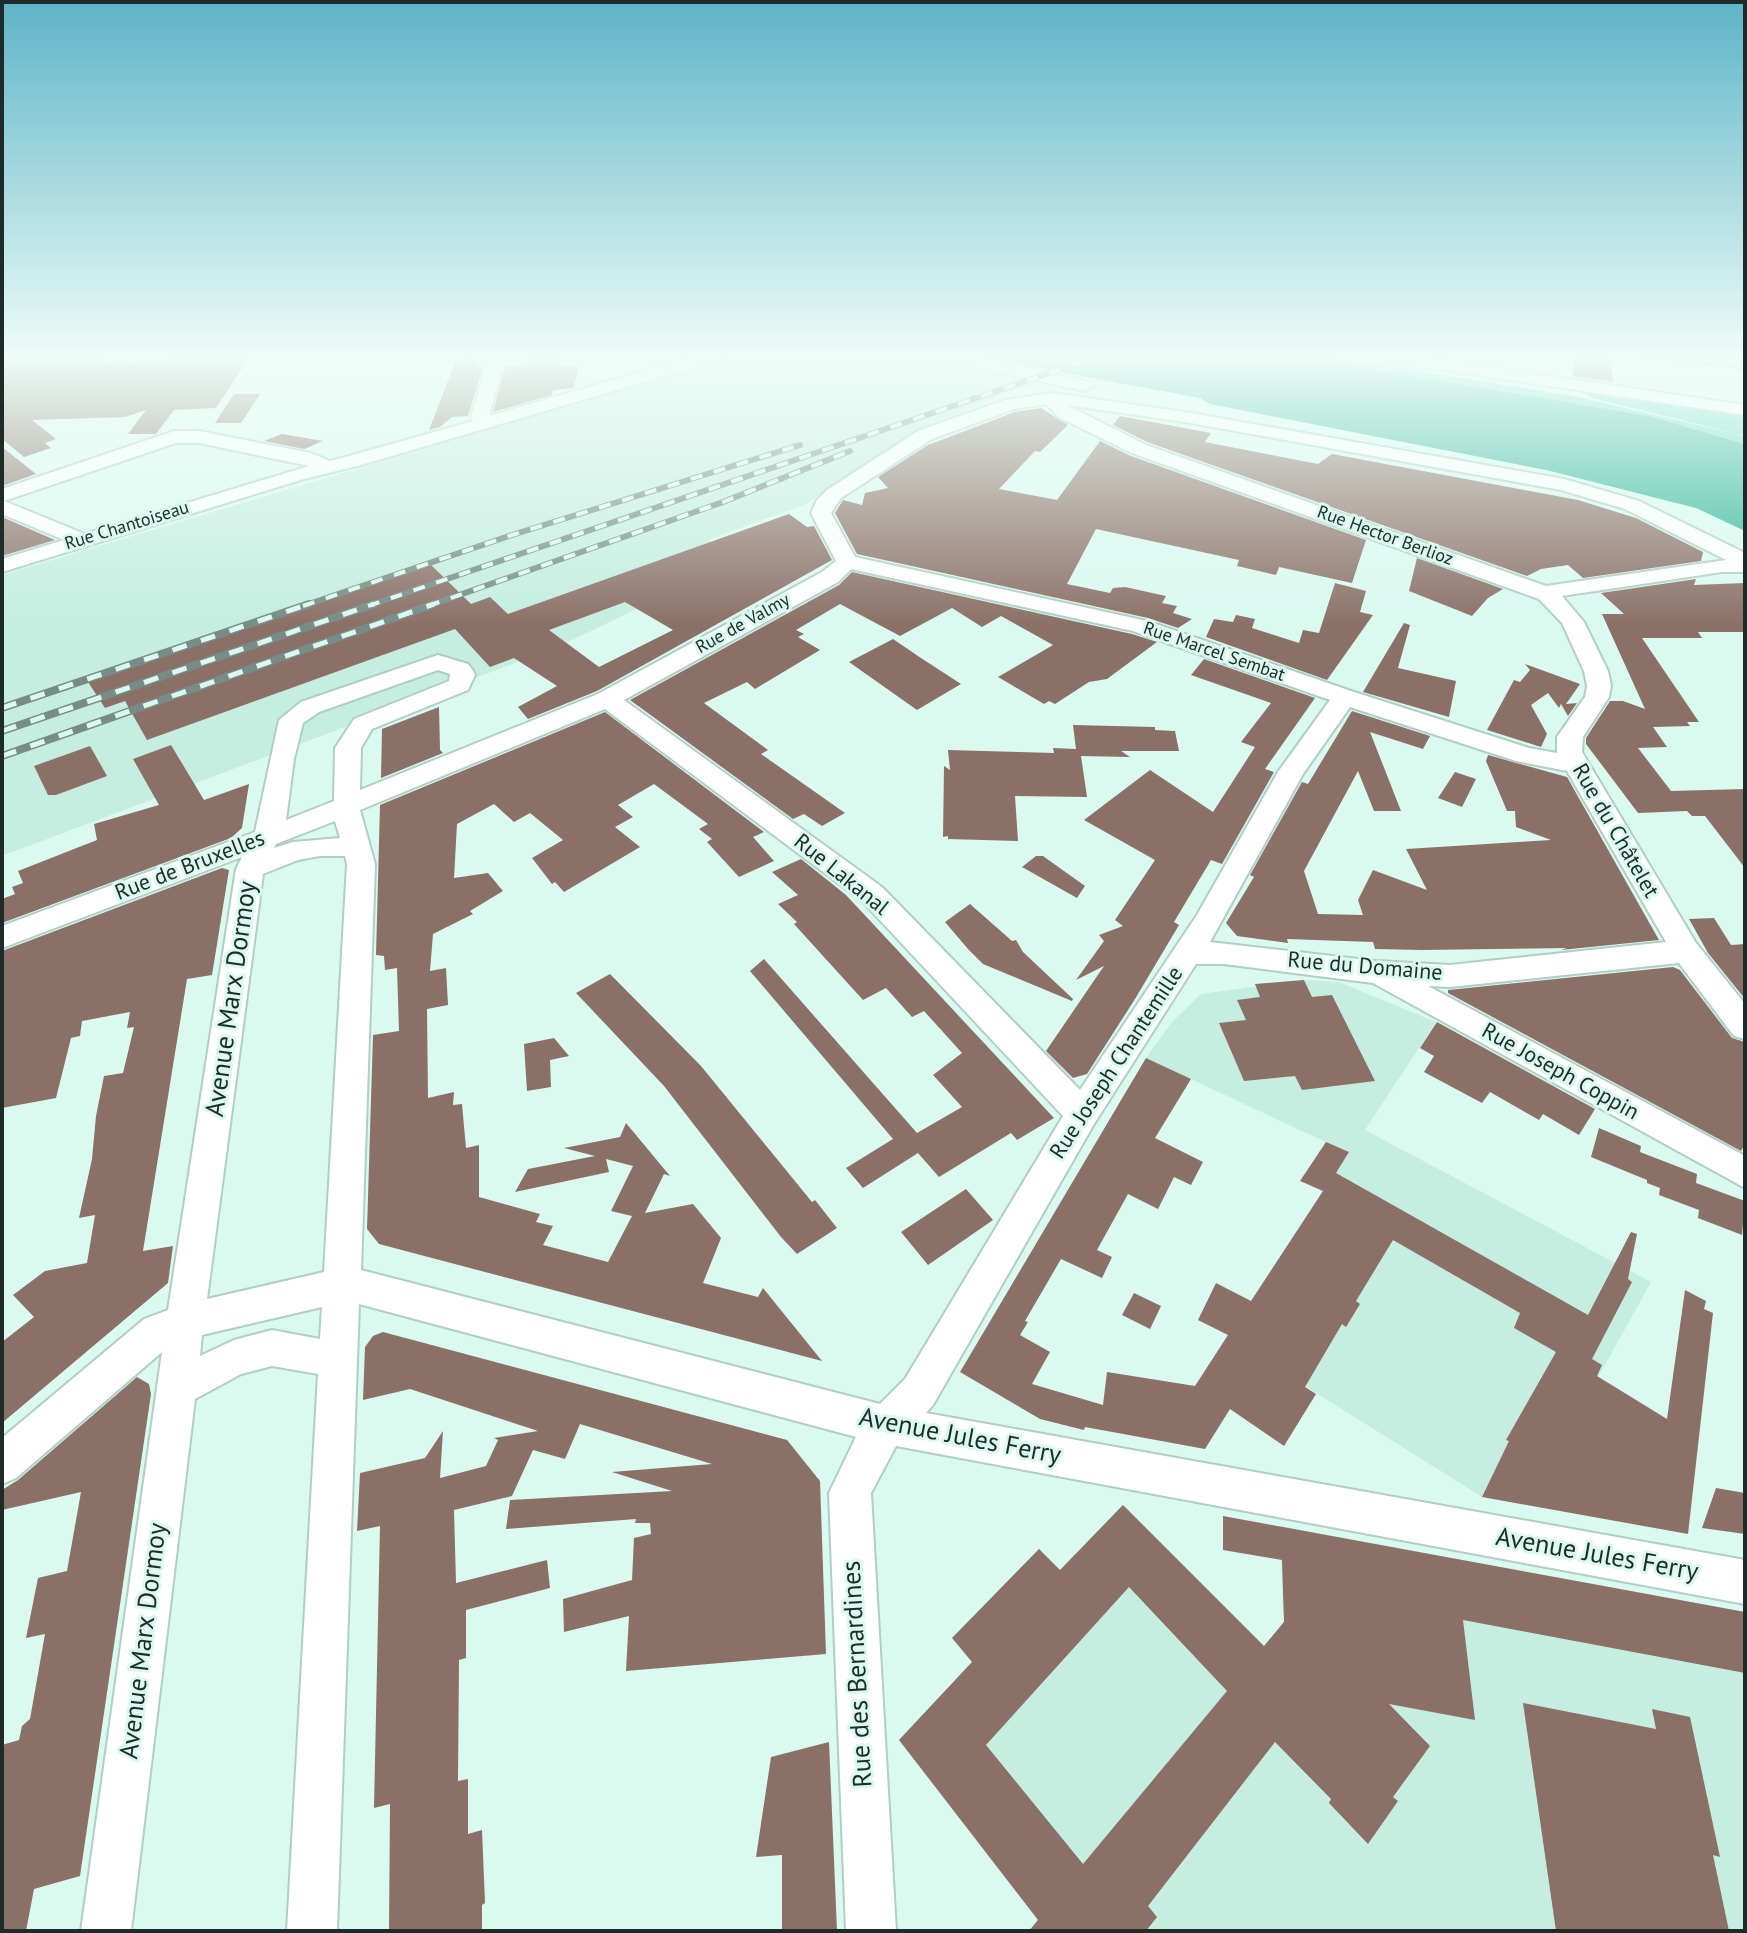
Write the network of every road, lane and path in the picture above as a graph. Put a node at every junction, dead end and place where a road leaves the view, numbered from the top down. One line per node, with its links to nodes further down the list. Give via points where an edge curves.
1 (147, 446): 8 (street)
2 (248, 446): 7 (street)
3 (401, 446): 7 (street, Rue Chantoiseau)
4 (908, 446): 13 (street, via 828,499 821,509)
5 (1133, 446): 16 (street, Rue Hector Berlioz)
6 (1348, 446): 10 (street, via 1564,485)
7 (327, 467): 11 (street, Rue Chantoiseau)
8 (2, 496)
9 (2, 507): 11 (street)
10 (1658, 516): 12 (street); 14 (street)
11 (82, 540): 15 (street, Rue Chantoiseau)
12 (1745, 544)
13 (847, 562): 17 (street, Rue Marcel Sembat, via 1139,626); 18 (street, Rue de Valmy, via 830,577)
14 (1745, 564): 16 (street)
15 (2, 566)
16 (1547, 594): 19 (street, Rue du Châtelet, via 1573,622 1599,686 1570,737)
17 (1345, 697): 19 (street, Rue Marcel Sembat, via 1525,755); 27 (street, Rue Joseph Chantemille, via 1291,772)
18 (607, 699): 20 (street, Rue de Valmy); 30 (street, Rue Lakanal, via 872,894)
19 (1575, 764): 26 (street, Rue du Châtelet)
20 (377, 791): 21 (street, Rue de Bruxelles)
21 (347, 805): 22 (street, Rue de Bruxelles); 22 (street, Avenue Marx Dormoy, via 352,737 363,724 460,685 460,669 428,663 291,720); 23 (street, Avenue Marx Dormoy)
22 (266, 837): 24 (street, Avenue Marx Dormoy); 25 (street, Rue de Bruxelles)
23 (357, 847): 24 (street, via 305,849); 32 (street, Avenue Marx Dormoy, via 361,864)
24 (250, 869): 33 (street, Avenue Marx Dormoy)
25 (2, 937)
26 (1686, 951): 28 (street, Rue du Domaine, via 1450,976); 29 (street, Rue du Châtelet)
27 (1188, 953): 28 (street, Rue du Domaine); 30 (street, Rue Joseph Chantemille)
28 (1376, 972): 31 (street, Rue Joseph Coppin)
29 (1745, 1027)
30 (1082, 1114): 36 (street, Rue Joseph Chantemille, via 919,1392)
31 (1745, 1173)
32 (342, 1285): 33 (street, Avenue Jules Ferry); 34 (street, Avenue Marx Dormoy); 36 (street, Avenue Jules Ferry)
33 (185, 1322): 35 (street, Avenue Marx Dormoy); 37 (street, Avenue Jules Ferry, via 157,1332)
34 (338, 1362): 35 (street, via 272,1348 234,1358); 40 (street, Avenue Marx Dormoy)
35 (176, 1388): 39 (street, Avenue Marx Dormoy)
36 (886, 1425): 38 (street, Avenue Jules Ferry); 41 (street, Rue des Bernardines, via 850,1493)
37 (2, 1464)
38 (1745, 1582)
39 (106, 1931)
40 (312, 1931)
41 (871, 1931)

